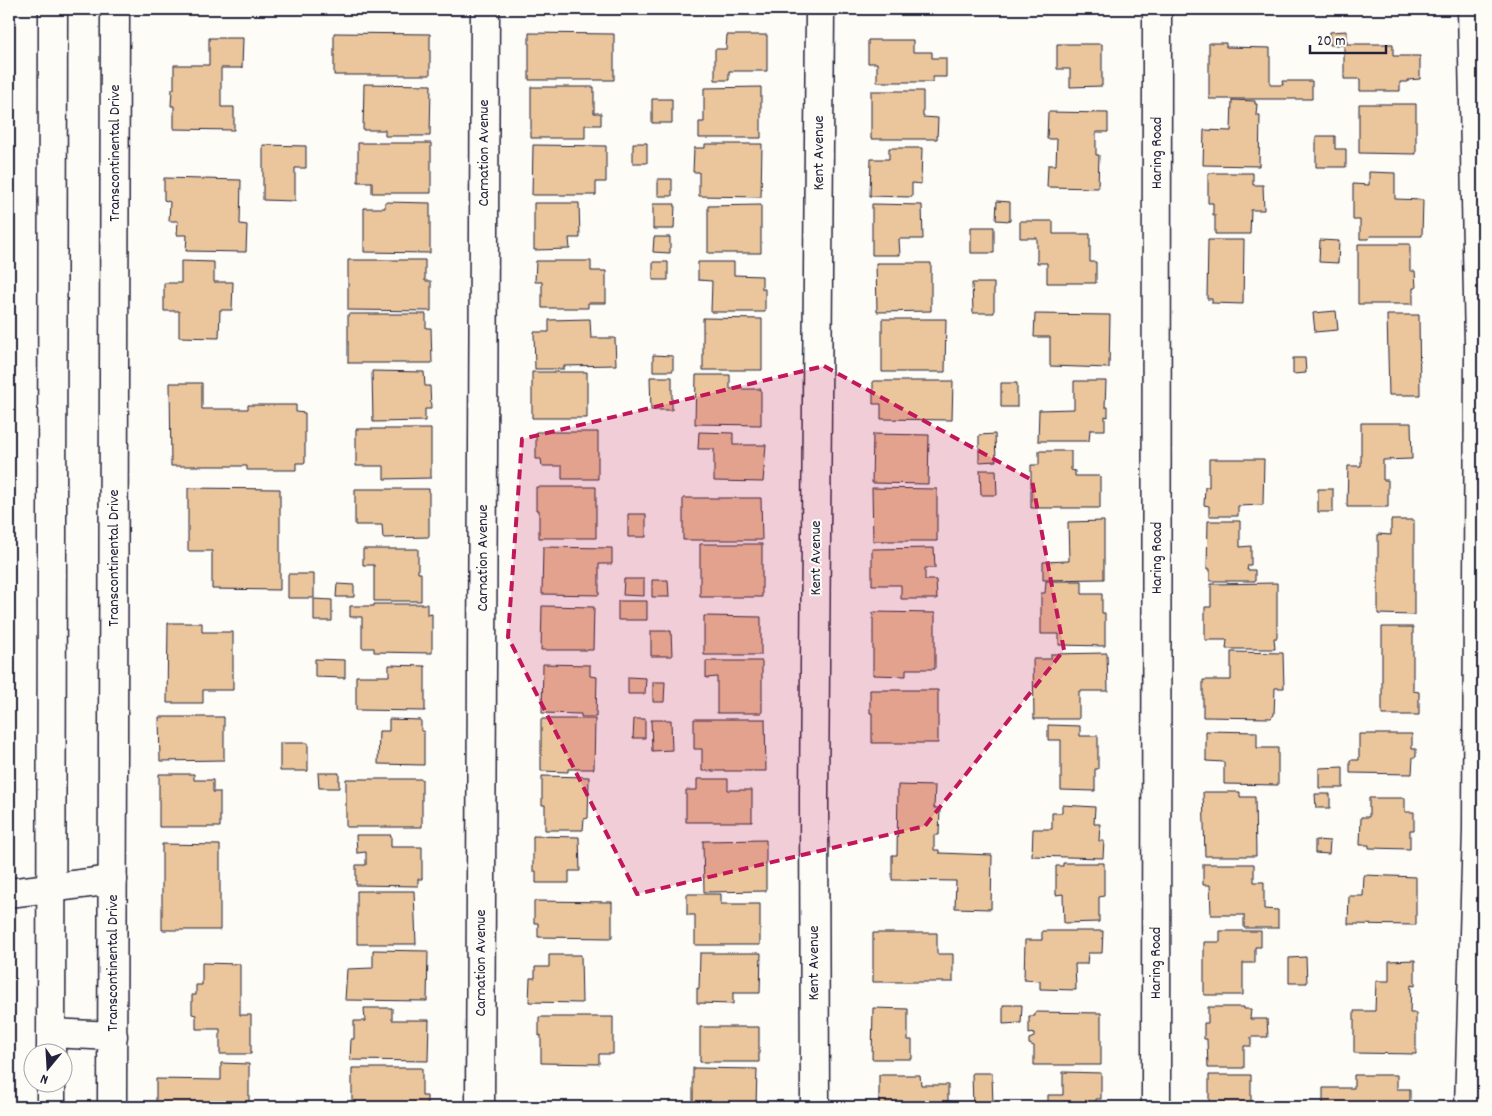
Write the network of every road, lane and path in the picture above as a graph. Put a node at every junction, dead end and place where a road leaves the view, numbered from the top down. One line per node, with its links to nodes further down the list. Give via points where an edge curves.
1 (53, 9): 8 (street)
2 (115, 9): 7 (street, Transcontinental Drive)
3 (485, 9): 15 (street, Carnation Avenue)
4 (820, 9): 16 (street, Kent Avenue)
5 (1157, 9): 17 (street, Haring Road)
6 (1472, 9): 18 (street, via 1479,354 1477,830)
7 (113, 880): 8 (street); 10 (street, Transcontinental Drive)
8 (52, 888): 9 (street); 11 (street)
9 (9, 892)
10 (112, 1036): 11 (street); 14 (street, Transcontinental Drive)
11 (51, 1043)
12 (51, 1094): 13 (street)
13 (51, 1107)
14 (112, 1107)
15 (480, 1107)
16 (815, 1107)
17 (1156, 1107)
18 (1469, 1107)

